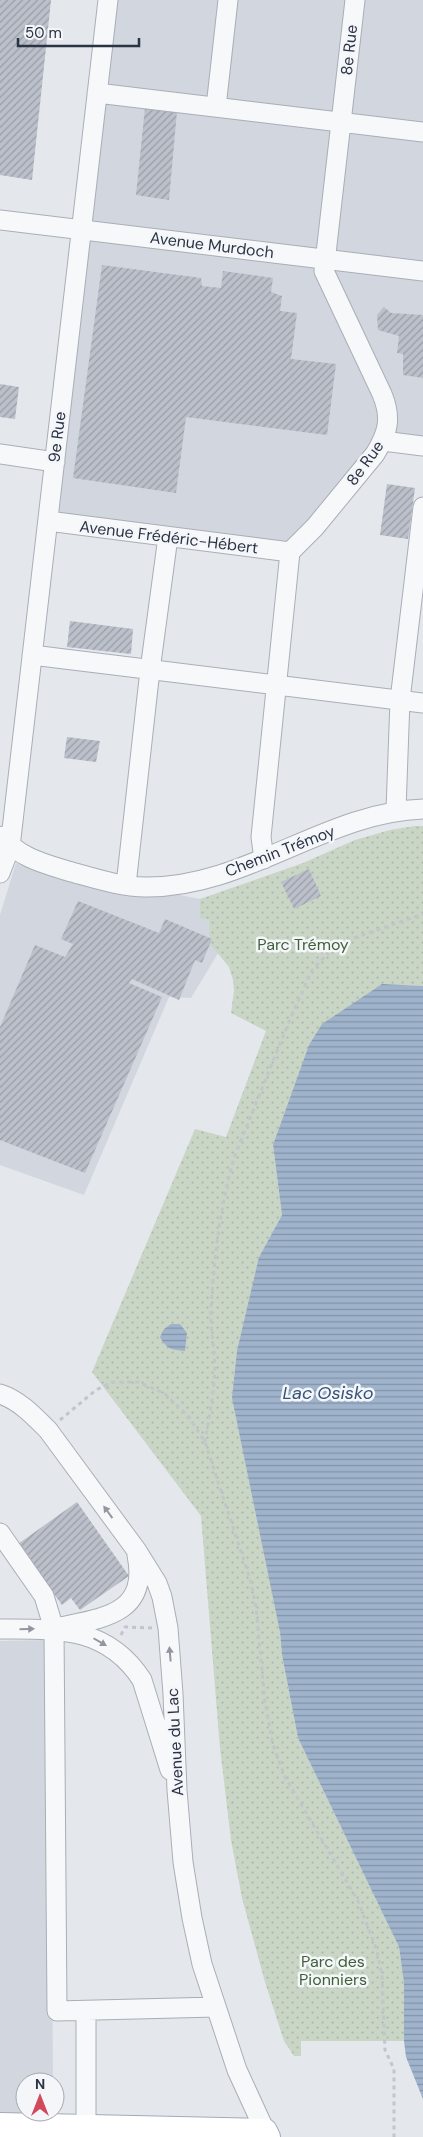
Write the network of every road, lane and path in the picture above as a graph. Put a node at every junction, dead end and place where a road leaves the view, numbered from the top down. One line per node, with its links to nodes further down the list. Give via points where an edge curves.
1 (108, 0): 4 (street, 9e Rue)
2 (228, 0): 5 (street)
3 (355, 0): 6 (street, 8e Rue)
4 (97, 93): 5 (street); 9 (street, 9e Rue)
5 (216, 107): 6 (street)
6 (341, 121): 7 (street); 10 (street, 8e Rue)
7 (423, 132)
8 (0, 220): 9 (street, Avenue Murdoch)
9 (81, 230): 10 (street, Avenue Murdoch); 15 (street, 9e Rue)
10 (326, 259): 11 (street, Avenue Murdoch); 12 (street, 8e Rue, via 324,272 386,404 388,423)
11 (423, 271)
12 (383, 441): 13 (street); 19 (street, 8e Rue, via 315,527)
13 (423, 446)
14 (0, 454): 15 (street)
15 (54, 462): 17 (street, 9e Rue)
16 (423, 507): 23 (street)
17 (48, 521): 18 (street, Avenue Frédéric-Hébert); 20 (street, 9e Rue)
18 (168, 537): 19 (street, Avenue Frédéric-Hébert); 21 (street)
19 (290, 552): 22 (street)
20 (32, 655): 21 (street); 27 (street, 9e Rue)
21 (150, 670): 22 (street); 30 (street)
22 (276, 685): 23 (street); 28 (street, via 261,837)
23 (400, 700): 24 (street); 26 (street)
24 (423, 703)
25 (423, 809): 26 (street, Chemin Trémoy)
26 (396, 810): 28 (street, Chemin Trémoy, via 355,822)
27 (5, 839): 29 (street, 9e Rue); 30 (street, Chemin Trémoy, via 42,863)
28 (264, 859): 30 (street, Chemin Trémoy, via 183,884)
29 (0, 873)
30 (126, 885)
31 (423, 914): 34 (path, via 352,939 331,950 312,970 288,1024 228,1179 214,1268 211,1336 214,1381)
32 (0, 1394): 33 (street, Avenue du Lac, via 32,1414)
33 (48, 1430): 34 (path, via 96,1390 112,1382 138,1382 164,1393 190,1417); 36 (street, Avenue du Lac, one-way to 33)
34 (205, 1442): 47 (path, via 250,1579 273,1745 285,1777 358,1902 377,1951 382,1976 385,2050 394,2069)
35 (0, 1533): 39 (street, via 44,1596)
36 (137, 1551): 37 (street, Avenue du Lac, via 157,1583); 39 (street, via 140,1580 122,1610)
37 (168, 1628): 40 (path, via 125,1627); 41 (street, Avenue du Lac, one-way to 37)
38 (0, 1629): 39 (street, one-way to 39)
39 (54, 1629): 40 (street, one-way to 40, via 94,1638); 43 (street, via 57,2011)
40 (113, 1649): 41 (street, via 142,1680)
41 (177, 1790): 42 (street, Avenue du Lac, via 192,1918)
42 (216, 2007): 43 (street); 46 (street, Avenue du Lac, via 237,2070)
43 (86, 2011): 45 (street)
44 (0, 2125): 45 (main road)
45 (86, 2127): 46 (main road)
46 (266, 2134)
47 (394, 2137)

